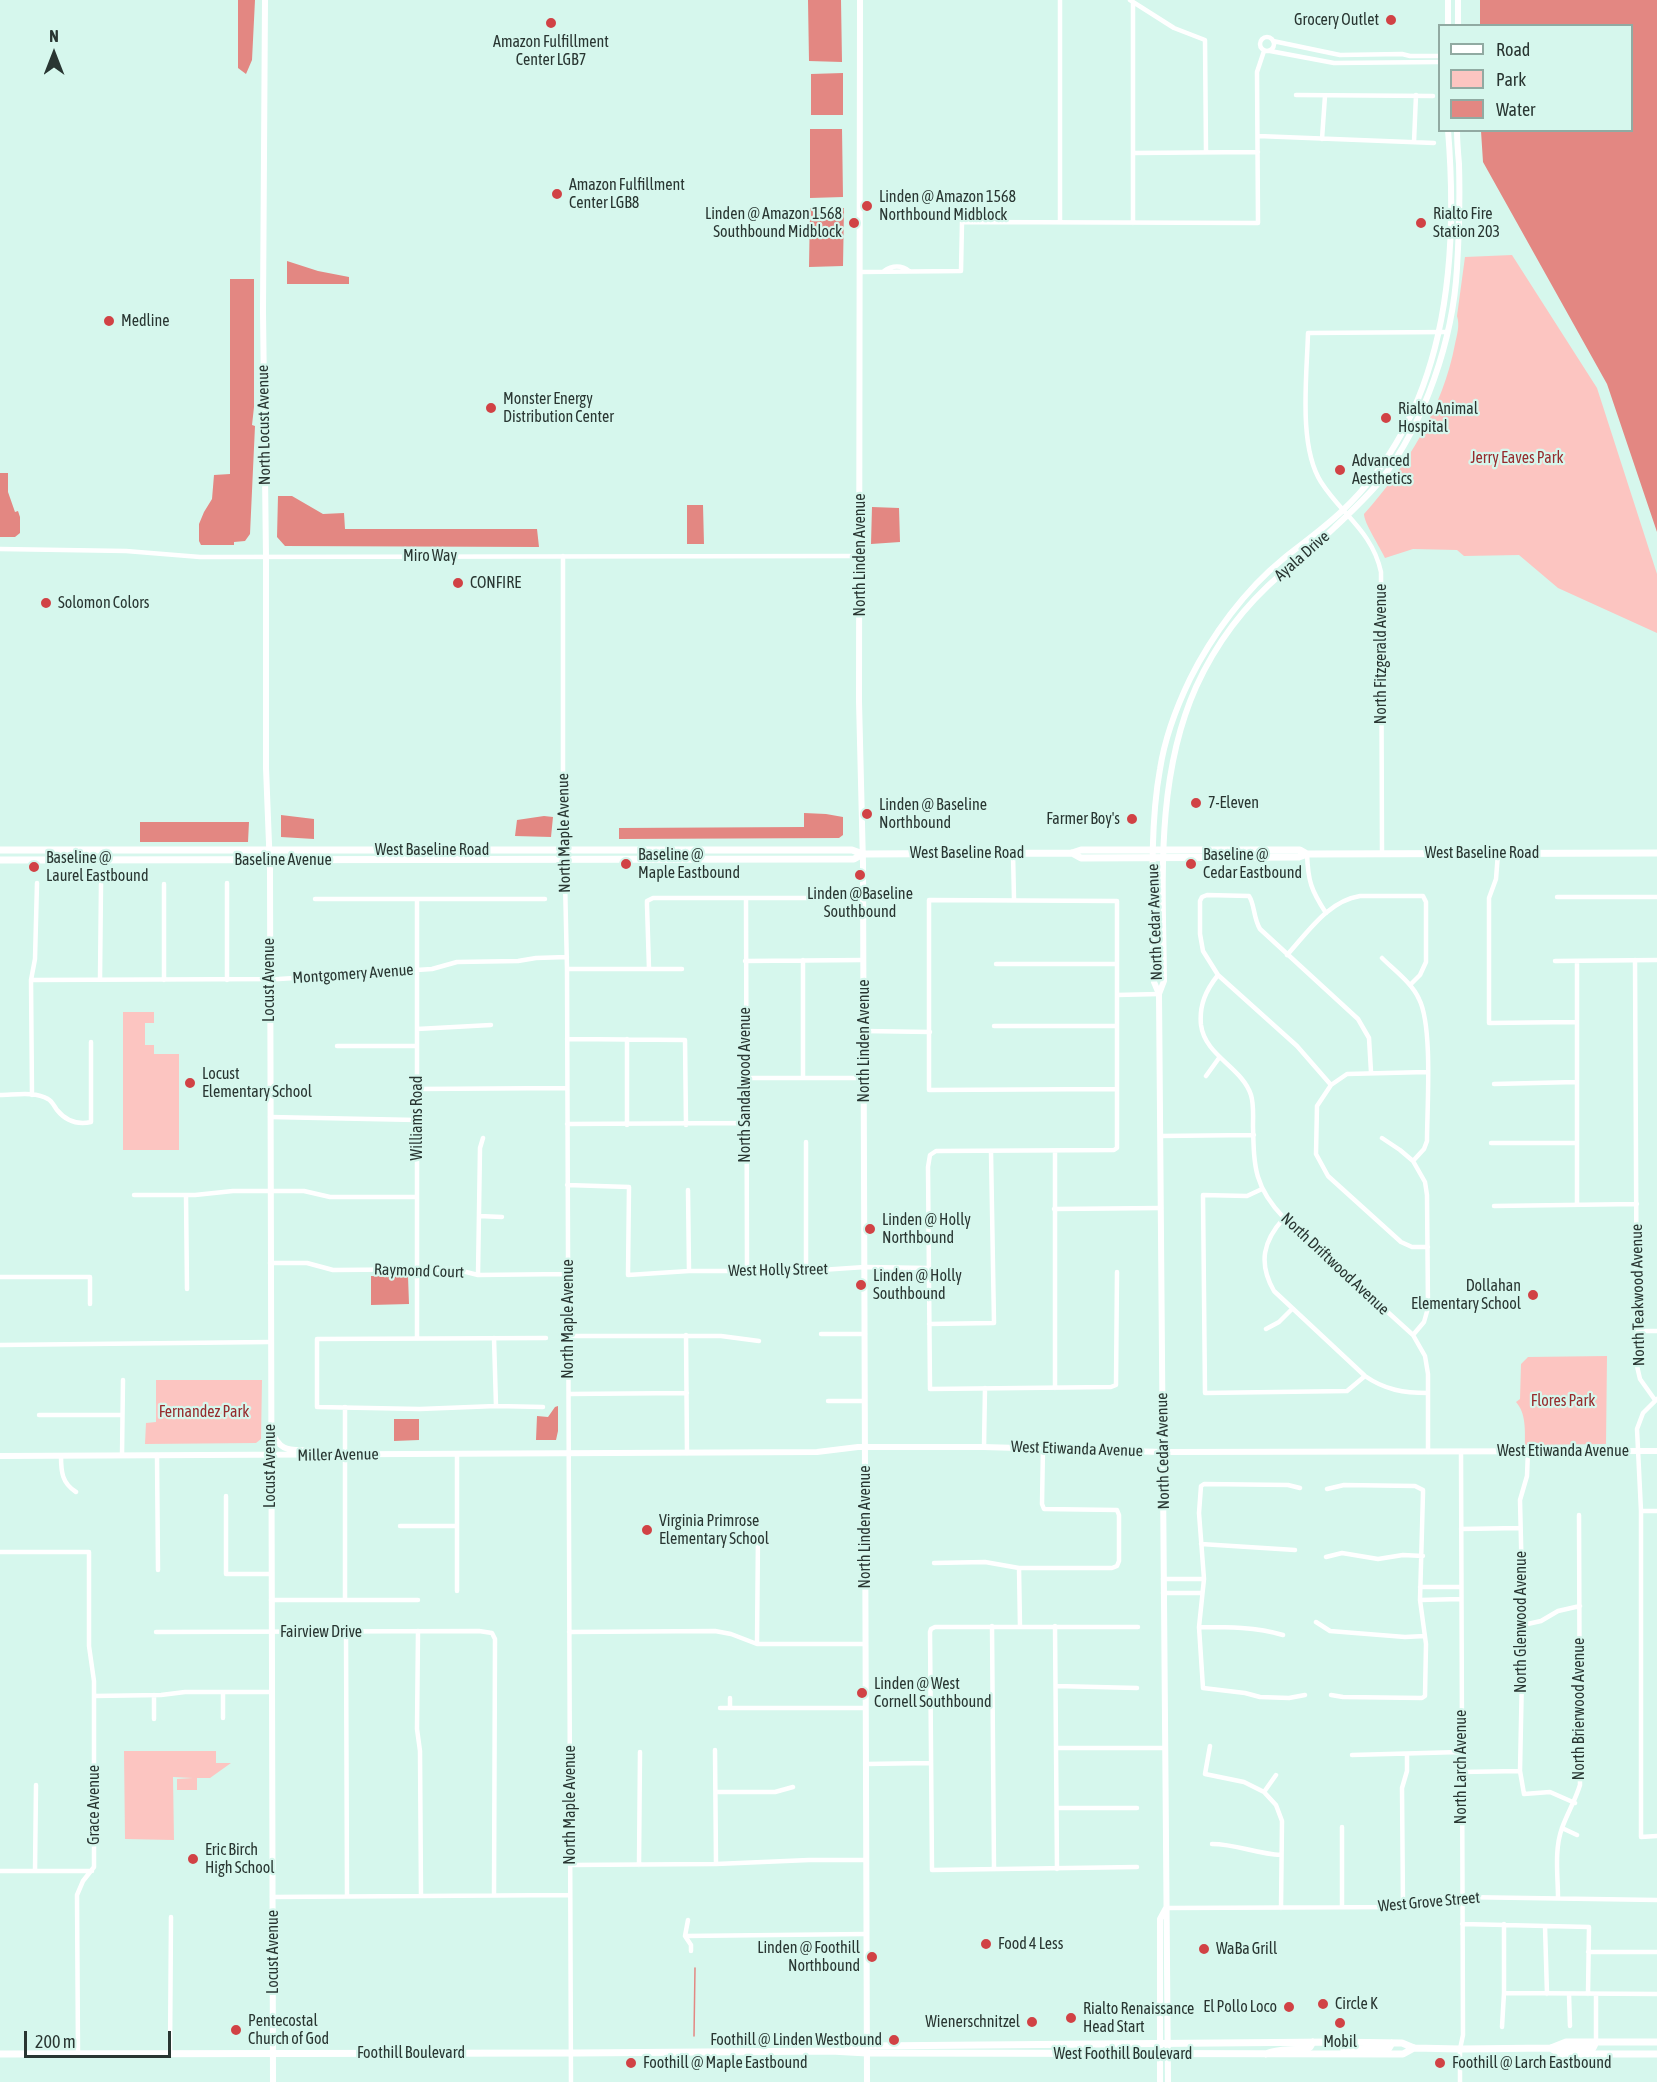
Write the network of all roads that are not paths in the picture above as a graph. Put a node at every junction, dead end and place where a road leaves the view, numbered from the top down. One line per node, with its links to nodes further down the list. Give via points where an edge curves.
1 (265, 0): 37 (street, North Locust Avenue)
2 (860, 0): 30 (street, North Linden Avenue)
3 (1060, 0): 28 (street)
4 (1448, 0): 7 (street)
5 (1458, 0): 8 (street)
6 (1131, 1): 25 (street, via 1174,28 1205,40); 27 (street)
7 (1448, 24)
8 (1458, 24)
9 (1274, 41): 10 (street); 11 (street, via 1273,48); 11 (street, via 1268,37 1261,40 1260,47)
10 (1295, 46): 12 (street); 13 (street, via 1340,55)
11 (1267, 51): 12 (street); 21 (street, via 1257,72)
12 (1293, 55): 14 (street, via 1334,63)
13 (1438, 56)
14 (1438, 63)
15 (1296, 95): 17 (street)
16 (1416, 95): 17 (street); 18 (street); 23 (street)
17 (1325, 96): 22 (street)
18 (1433, 96)
19 (1448, 132): 31 (street, Ayala Drive, via 1449,243)
20 (1456, 132): 32 (street, Ayala Drive, via 1457,268)
21 (1257, 136): 22 (street); 26 (street)
22 (1322, 139): 23 (street)
23 (1414, 142): 24 (street)
24 (1434, 143)
25 (1206, 152): 26 (street); 27 (street)
26 (1258, 152): 29 (street, via 1258,223)
27 (1133, 153): 29 (street)
28 (1060, 222): 29 (street); 30 (street, via 962,222 961,271)
29 (1133, 223)
30 (860, 273): 36 (street, North Linden Avenue)
31 (1439, 332): 32 (street); 33 (street, Ayala Drive, via 1410,417 1376,473); 33 (street, North Fitzgerald Avenue, via 1308,333 1308,443 1321,482)
32 (1447, 332): 33 (street, Ayala Drive, via 1430,392 1409,436 1381,479)
33 (1346, 512): 42 (street, North Fitzgerald Avenue, via 1371,544 1381,579); 46 (street, Ayala Drive, via 1259,581 1205,652 1170,725 1163,752); 47 (street, Ayala Drive, via 1317,544 1265,588 1235,621 1211,657 1177,741 1168,788)
34 (0, 549): 37 (street, Miro Way)
35 (562, 556): 36 (street, Miro Way); 37 (street, Miro Way); 40 (street, North Maple Avenue)
36 (860, 556): 45 (street, North Linden Avenue)
37 (266, 557): 39 (street, North Locust Avenue)
38 (0, 850): 39 (main road, West Baseline Road)
39 (269, 850): 40 (main road, West Baseline Road); 51 (street, Locust Avenue)
40 (565, 850): 45 (main road, West Baseline Road, via 852,850); 50 (street, North Maple Avenue)
41 (1013, 853): 45 (main road, West Baseline Road); 46 (main road, West Baseline Road, via 1081,850); 63 (street)
42 (1382, 853): 43 (main road, West Baseline Road); 48 (main road, West Baseline Road)
43 (1498, 853): 44 (main road, West Baseline Road); 90 (street, via 1496,879 1489,898 1489,1023)
44 (1657, 853)
45 (862, 854): 50 (main road, West Baseline Road, via 854,859); 69 (street, North Linden Avenue)
46 (1153, 854): 47 (main road, West Baseline Road); 89 (street, North Cedar Avenue, via 1154,982)
47 (1164, 854): 48 (main road, West Baseline Road, via 1300,850); 89 (street, North Cedar Avenue, via 1164,981)
48 (1307, 854): 64 (street, via 1312,892)
49 (0, 860): 51 (main road, Baseline Avenue)
50 (565, 860): 51 (main road, Baseline Avenue); 66 (street, North Maple Avenue)
51 (269, 861): 83 (street, Locust Avenue)
52 (37, 883): 84 (street)
53 (227, 883): 86 (street)
54 (101, 884): 82 (street)
55 (164, 884): 85 (street)
56 (1557, 897): 57 (street)
57 (1657, 897)
58 (545, 898): 61 (street)
59 (826, 898): 62 (street)
60 (315, 899): 61 (street)
61 (417, 899): 80 (street, Williams Road)
62 (746, 899): 72 (street, North Sandalwood Avenue); 78 (street, via 650,899)
63 (1014, 899): 76 (street, via 1117,901); 96 (street, via 929,900)
64 (1326, 914): 65 (street); 87 (street, via 1338,903 1360,896 1423,896 1426,962)
65 (1287, 955): 81 (street, via 1260,929 1253,918 1249,896 1207,895 1200,901 1200,934 1203,951); 103 (street, via 1358,1019 1369,1038)
66 (567, 957): 77 (street, North Maple Avenue); 80 (street, Montgomery Avenue, via 457,962)
67 (1382, 958): 87 (street)
68 (803, 960): 69 (street); 72 (street); 107 (street)
69 (863, 960): 95 (street, North Linden Avenue)
70 (1635, 960): 71 (street); 74 (street); 140 (street, North Teakwood Avenue)
71 (1657, 960)
72 (745, 961): 106 (street, North Sandalwood Avenue)
73 (1555, 961): 74 (street)
74 (1577, 961): 90 (street)
75 (996, 964): 76 (street)
76 (1117, 964): 88 (street)
77 (567, 969): 78 (street); 97 (street, North Maple Avenue)
78 (649, 969): 79 (street)
79 (682, 969)
80 (416, 970): 83 (street, Montgomery Avenue); 94 (street, Williams Road)
81 (1218, 975): 102 (street, North Driftwood Avenue, via 1203,999 1201,1027 1206,1041); 111 (street, via 1298,1046)
82 (100, 979): 84 (street, Montgomery Avenue); 85 (street, Montgomery Avenue)
83 (269, 979): 86 (street, Montgomery Avenue); 117 (street, Locust Avenue)
84 (31, 980): 116 (street)
85 (164, 980): 86 (street, Montgomery Avenue)
86 (228, 980)
87 (1410, 986): 104 (street, via 1419,998 1426,1022)
88 (1117, 994): 89 (street); 93 (street)
89 (1160, 994): 124 (street, North Cedar Avenue)
90 (1576, 1022): 109 (street)
91 (491, 1025): 94 (street)
92 (994, 1026): 93 (street)
93 (1117, 1026): 114 (street)
94 (417, 1029): 101 (street, Williams Road)
95 (864, 1031): 96 (street); 108 (street, North Linden Avenue)
96 (930, 1032): 114 (street, via 929,1090)
97 (567, 1039): 98 (street); 112 (street, North Maple Avenue)
98 (627, 1039): 121 (street); 122 (street, via 685,1040)
99 (92, 1042): 116 (street, via 91,1122 71,1121 49,1099)
100 (337, 1046): 101 (street)
101 (417, 1046): 113 (street, Williams Road)
102 (1220, 1058): 105 (street); 123 (street, North Driftwood Avenue, via 1250,1092)
103 (1371, 1072): 104 (street); 111 (street, via 1347,1074)
104 (1427, 1072): 132 (street, via 1427,1141)
105 (1206, 1076)
106 (745, 1078): 107 (street); 119 (street, North Sandalwood Avenue)
107 (803, 1078): 108 (street)
108 (864, 1078): 150 (street, North Linden Avenue)
109 (1576, 1082): 110 (street); 129 (street)
110 (1494, 1084)
111 (1331, 1085): 148 (street, via 1317,1106 1316,1154 1328,1176 1401,1242)
112 (567, 1088): 113 (street); 120 (street, North Maple Avenue)
113 (417, 1089): 118 (street, Williams Road)
114 (1117, 1089): 130 (street, via 1117,1148)
115 (0, 1095): 116 (street)
116 (32, 1095)
117 (270, 1117): 118 (street); 136 (street, Locust Avenue)
118 (417, 1120): 139 (street, Williams Road)
119 (745, 1123): 122 (street); 153 (street, North Sandalwood Avenue)
120 (567, 1125): 121 (street); 133 (street, North Maple Avenue)
121 (627, 1125): 122 (street)
122 (686, 1125)
123 (1254, 1135): 124 (street); 134 (street, North Driftwood Avenue, via 1255,1170)
124 (1160, 1136): 143 (street, North Cedar Avenue)
125 (483, 1137): 145 (street)
126 (1382, 1138): 132 (street)
127 (806, 1142): 154 (street)
128 (1491, 1143): 129 (street)
129 (1576, 1143): 141 (street)
130 (1055, 1151): 131 (street); 144 (street)
131 (991, 1152): 151 (street, via 936,1151 930,1155); 163 (street, via 994,1323)
132 (1413, 1161): 148 (street, via 1425,1182)
133 (567, 1185): 155 (street, West Holly Street, via 629,1186 628,1275); 157 (street, North Maple Avenue)
134 (1262, 1189): 147 (street, North Driftwood Avenue); 178 (street, via 1247,1196 1203,1195 1205,1393 1347,1391)
135 (688, 1190): 155 (street)
136 (270, 1191): 138 (street); 139 (street, via 304,1191 330,1197); 149 (street, Locust Avenue)
137 (134, 1195): 138 (street)
138 (186, 1195): 160 (street)
139 (417, 1197): 152 (street, Williams Road)
140 (1636, 1204): 141 (street); 165 (street, North Teakwood Avenue)
141 (1577, 1205): 142 (street)
142 (1494, 1206)
143 (1161, 1208): 144 (street); 200 (street, North Cedar Avenue)
144 (1054, 1209): 181 (street)
145 (479, 1216): 146 (street); 158 (street)
146 (502, 1217)
147 (1284, 1218): 162 (street, via 1269,1237 1264,1265 1274,1291); 170 (street, North Driftwood Avenue)
148 (1428, 1247): 170 (street, via 1428,1308 1424,1322)
149 (270, 1263): 152 (street, Raymond Court, via 307,1263 333,1270); 176 (street, Locust Avenue)
150 (865, 1267): 151 (street, West Holly Street); 154 (street, West Holly Street); 168 (street, North Linden Avenue)
151 (928, 1268): 163 (street)
152 (417, 1269): 158 (street, Raymond Court, via 454,1269); 172 (street, Williams Road)
153 (747, 1271): 154 (street, West Holly Street); 155 (street, West Holly Street)
154 (806, 1271)
155 (689, 1272)
156 (1117, 1272): 181 (street, via 1116,1385)
157 (568, 1274): 158 (street, Raymond Court); 171 (street, North Maple Avenue)
158 (478, 1275)
159 (0, 1277): 161 (street, via 90,1277)
160 (187, 1289)
161 (90, 1304)
162 (1292, 1309): 164 (street); 178 (street)
163 (928, 1324): 180 (street, via 930,1389)
164 (1266, 1329)
165 (1637, 1331): 166 (street); 185 (street, North Teakwood Avenue, via 1640,1379)
166 (1657, 1331)
167 (821, 1334): 168 (street)
168 (865, 1334): 187 (street, North Linden Avenue)
169 (686, 1335): 171 (street); 175 (street); 184 (street)
170 (1413, 1335): 182 (street, via 1425,1356)
171 (568, 1336): 183 (street, North Maple Avenue)
172 (417, 1338): 173 (street); 189 (street, via 317,1339 317,1407)
173 (495, 1338): 174 (street); 188 (street)
174 (546, 1338)
175 (759, 1341)
176 (270, 1342): 177 (street); 193 (street, Locust Avenue)
177 (0, 1345)
178 (1365, 1376): 182 (street, via 1393,1390)
179 (123, 1380): 192 (street)
180 (985, 1388): 181 (street); 195 (street)
181 (1055, 1388)
182 (1428, 1393): 201 (street)
183 (568, 1394): 184 (street); 203 (street, North Maple Avenue)
184 (687, 1394): 204 (street)
185 (1656, 1400): 198 (street, North Teakwood Avenue, via 1640,1419)
186 (828, 1401): 187 (street)
187 (865, 1401): 194 (street, North Linden Avenue)
188 (496, 1406): 189 (street); 190 (street)
189 (345, 1407): 205 (street)
190 (543, 1407)
191 (39, 1415): 192 (street)
192 (122, 1415): 207 (street)
193 (270, 1426): 209 (street, Locust Avenue); 210 (street, via 283,1448)
194 (865, 1447): 195 (street, West Etiwanda Avenue); 204 (street, West Etiwanda Avenue, via 817,1452); 262 (street, North Linden Avenue)
195 (984, 1447): 196 (street, West Etiwanda Avenue)
196 (1043, 1447): 200 (street, West Etiwanda Avenue); 231 (street, via 1044,1509 1117,1510 1119,1561 1112,1568)
197 (1528, 1451): 198 (street, West Etiwanda Avenue); 202 (street, West Etiwanda Avenue); 222 (street, North Glenwood Avenue)
198 (1638, 1451): 199 (street, West Etiwanda Avenue); 217 (street, North Teakwood Avenue)
199 (1657, 1451)
200 (1162, 1452): 201 (street, West Etiwanda Avenue); 234 (street, North Cedar Avenue)
201 (1428, 1452): 202 (street, West Etiwanda Avenue)
202 (1461, 1452): 223 (street, North Larch Avenue)
203 (569, 1453): 204 (street, West Etiwanda Avenue); 206 (street, Miller Avenue); 258 (street, North Maple Avenue)
204 (687, 1453)
205 (345, 1454): 206 (street, Miller Avenue); 210 (street, Miller Avenue); 243 (street)
206 (457, 1454): 221 (street)
207 (122, 1455): 208 (street, Miller Avenue); 212 (street, Miller Avenue)
208 (157, 1455): 209 (street, Miller Avenue); 232 (street)
209 (270, 1455): 210 (street, Miller Avenue); 233 (street, Locust Avenue)
210 (330, 1455)
211 (0, 1456): 212 (street, Miller Avenue)
212 (61, 1456): 215 (street, via 63,1478)
213 (1300, 1488): 225 (street, via 1278,1484 1204,1484 1199,1513)
214 (1327, 1489): 228 (street, via 1353,1485 1420,1487 1424,1493)
215 (76, 1492)
216 (226, 1496): 233 (street, via 226,1574)
217 (1641, 1511): 218 (street); 300 (street, North Teakwood Avenue, via 1641,1837)
218 (1657, 1511)
219 (1579, 1515): 246 (street, North Brierwood Avenue)
220 (400, 1526): 221 (street)
221 (456, 1526): 238 (street)
222 (1520, 1528): 223 (street); 248 (street, North Glenwood Avenue)
223 (1461, 1529): 237 (street, North Larch Avenue)
224 (758, 1535): 261 (street)
225 (1201, 1544): 226 (street); 235 (street)
226 (1295, 1550)
227 (0, 1552): 270 (street, Grace Avenue, via 89,1552)
228 (1423, 1556): 229 (street, via 1378,1559 1342,1552); 236 (street)
229 (1326, 1557)
230 (934, 1563): 231 (street, via 985,1562)
231 (1019, 1568): 251 (street)
232 (158, 1570)
233 (271, 1574): 242 (street, Locust Avenue)
234 (1163, 1579): 235 (street); 239 (street, North Cedar Avenue)
235 (1204, 1579): 240 (street)
236 (1420, 1587): 237 (street); 245 (street)
237 (1461, 1587): 241 (street, North Larch Avenue)
238 (457, 1591)
239 (1163, 1593): 240 (street); 279 (street, North Cedar Avenue)
240 (1201, 1593): 253 (street)
241 (1461, 1599): 245 (street); 282 (street, North Larch Avenue)
242 (271, 1600): 243 (street); 256 (street, Locust Avenue)
243 (345, 1600): 244 (street)
244 (418, 1600)
245 (1420, 1600): 260 (street)
246 (1580, 1606): 248 (street); 294 (street, North Brierwood Avenue, via 1580,1785)
247 (1316, 1622): 260 (street, via 1330,1631 1405,1638)
248 (1522, 1625): 287 (street, North Glenwood Avenue)
249 (992, 1626): 251 (street); 285 (street, via 931,1629); 308 (street)
250 (1055, 1626): 251 (street); 252 (street); 263 (street)
251 (1020, 1627)
252 (1138, 1627)
253 (1199, 1627): 259 (street, via 1239,1627); 268 (street, via 1203,1688 1260,1697)
254 (418, 1631): 257 (street, Fairview Drive); 313 (street, Fairview Drive, via 485,1631 495,1639); 316 (street)
255 (156, 1632): 256 (street, Fairview Drive)
256 (271, 1632): 257 (street, Fairview Drive); 266 (street, Locust Avenue)
257 (346, 1632): 315 (street)
258 (569, 1632): 261 (street, via 715,1631); 305 (street, North Maple Avenue)
259 (1283, 1635)
260 (1425, 1636): 269 (street, via 1422,1698)
261 (757, 1644): 262 (street)
262 (866, 1644): 274 (street, North Linden Avenue)
263 (1056, 1686): 264 (street); 278 (street)
264 (1137, 1688)
265 (223, 1692): 266 (street); 267 (street); 276 (street)
266 (272, 1692): 317 (street, Locust Avenue)
267 (154, 1695): 270 (street); 275 (street)
268 (1305, 1695)
269 (1331, 1695)
270 (93, 1696): 312 (street, Grace Avenue)
271 (730, 1698): 273 (street)
272 (720, 1708): 273 (street)
273 (730, 1708): 274 (street)
274 (865, 1708): 286 (street, North Linden Avenue)
275 (154, 1719)
276 (223, 1719)
277 (1210, 1746): 293 (street, via 1204,1774 1244,1782)
278 (1057, 1748): 279 (street); 295 (street)
279 (1165, 1748): 325 (street, North Cedar Avenue)
280 (715, 1750): 292 (street)
281 (640, 1752): 306 (street)
282 (1461, 1752): 284 (street); 288 (street, North Larch Avenue)
283 (1352, 1755): 284 (street)
284 (1407, 1755): 324 (street, via 1402,1788)
285 (930, 1763): 286 (street); 308 (street, via 932,1870)
286 (866, 1764): 303 (street, North Linden Avenue)
287 (1520, 1771): 288 (street); 294 (street, North Glenwood Avenue, via 1524,1794 1550,1792)
288 (1461, 1772): 318 (street, North Larch Avenue)
289 (1276, 1776): 293 (street)
290 (36, 1785): 311 (street)
291 (793, 1787): 292 (street, via 775,1792)
292 (716, 1792): 304 (street)
293 (1264, 1792): 302 (street, via 1276,1804 1282,1821)
294 (1575, 1803): 298 (street, North Brierwood Avenue)
295 (1057, 1808): 296 (street); 309 (street)
296 (1137, 1808)
297 (1342, 1827): 323 (street)
298 (1562, 1828): 299 (street); 319 (street, North Brierwood Avenue)
299 (1577, 1835)
300 (1657, 1836)
301 (1212, 1844): 302 (street)
302 (1281, 1855): 326 (street)
303 (865, 1860): 304 (street); 334 (street, North Linden Avenue)
304 (716, 1864): 306 (street)
305 (570, 1865): 306 (street); 314 (street, North Maple Avenue)
306 (639, 1865)
307 (1137, 1868): 309 (street)
308 (994, 1869): 309 (street)
309 (1057, 1869)
310 (0, 1871): 311 (street)
311 (35, 1871): 312 (street)
312 (92, 1871): 358 (street, Grace Avenue, via 77,1895)
313 (495, 1895): 314 (street); 316 (street)
314 (570, 1895): 321 (street, North Maple Avenue)
315 (347, 1896): 316 (street); 317 (street)
316 (421, 1896)
317 (272, 1897): 362 (street, Locust Avenue)
318 (1461, 1897): 319 (street, West Grove Street); 324 (street, West Grove Street); 329 (street, North Larch Avenue)
319 (1558, 1898): 320 (street, West Grove Street)
320 (1657, 1900)
321 (570, 1904): 322 (street); 332 (street, North Maple Avenue)
322 (578, 1904)
323 (1342, 1907): 324 (street, West Grove Street); 326 (street, West Grove Street)
324 (1403, 1907)
325 (1166, 1908): 326 (street, West Grove Street); 335 (street, North Cedar Avenue, via 1160,1919); 340 (street, North Cedar Avenue)
326 (1281, 1908)
327 (171, 1917): 361 (street)
328 (688, 1920): 336 (street)
329 (1462, 1924): 330 (street); 357 (street, North Larch Avenue)
330 (1504, 1924): 331 (street); 341 (street)
331 (1545, 1926): 338 (street, via 1589,1927); 342 (street)
332 (570, 1927): 333 (street); 359 (street, North Maple Avenue)
333 (579, 1927)
334 (866, 1934): 336 (street); 356 (street, North Linden Avenue)
335 (1160, 1935): 340 (street, via 1163,1962); 352 (street, North Cedar Avenue)
336 (685, 1936): 337 (street)
337 (691, 1951)
338 (1588, 1952): 339 (street); 344 (street)
339 (1657, 1952)
340 (1168, 1964): 352 (street, North Cedar Avenue)
341 (1504, 1993): 342 (street); 348 (street)
342 (1547, 1994): 343 (street)
343 (1569, 1994): 344 (street); 347 (street)
344 (1588, 1994): 345 (street)
345 (1596, 1994): 346 (street); 350 (street)
346 (1657, 1994)
347 (1570, 2026)
348 (1502, 2027)
349 (1313, 2042): 352 (main road, West Foothill Boulevard); 353 (main road, West Foothill Boulevard); 366 (main road, via 1304,2049 1277,2049)
350 (1596, 2042): 351 (main road, West Foothill Boulevard); 355 (main road, West Foothill Boulevard, via 1566,2042)
351 (1657, 2042)
352 (1164, 2043): 356 (main road, West Foothill Boulevard); 363 (street, North Cedar Avenue)
353 (1392, 2043): 354 (main road, West Foothill Boulevard); 364 (main road, via 1389,2048 1344,2050)
354 (1414, 2048): 357 (main road, West Foothill Boulevard); 364 (main road, West Foothill Boulevard, via 1403,2054)
355 (1551, 2048): 357 (main road, West Foothill Boulevard); 365 (main road, West Foothill Boulevard, via 1560,2054)
356 (867, 2049): 359 (main road, West Foothill Boulevard); 363 (main road, West Foothill Boulevard); 369 (street, North Linden Avenue)
357 (1460, 2049): 372 (street, North Larch Avenue)
358 (78, 2053): 360 (main road, Foothill Boulevard); 361 (main road, Foothill Boulevard)
359 (571, 2053): 362 (main road, Foothill Boulevard); 368 (street, North Maple Avenue)
360 (0, 2054)
361 (170, 2054): 362 (main road, Foothill Boulevard)
362 (273, 2054): 367 (street, Locust Avenue)
363 (1164, 2054): 366 (main road, West Foothill Boulevard); 370 (street, North Cedar Avenue); 371 (street, North Cedar Avenue)
364 (1336, 2054): 366 (main road, West Foothill Boulevard)
365 (1657, 2054)
366 (1264, 2055)
367 (273, 2082)
368 (571, 2082)
369 (867, 2082)
370 (1160, 2082)
371 (1168, 2082)
372 (1460, 2082)

